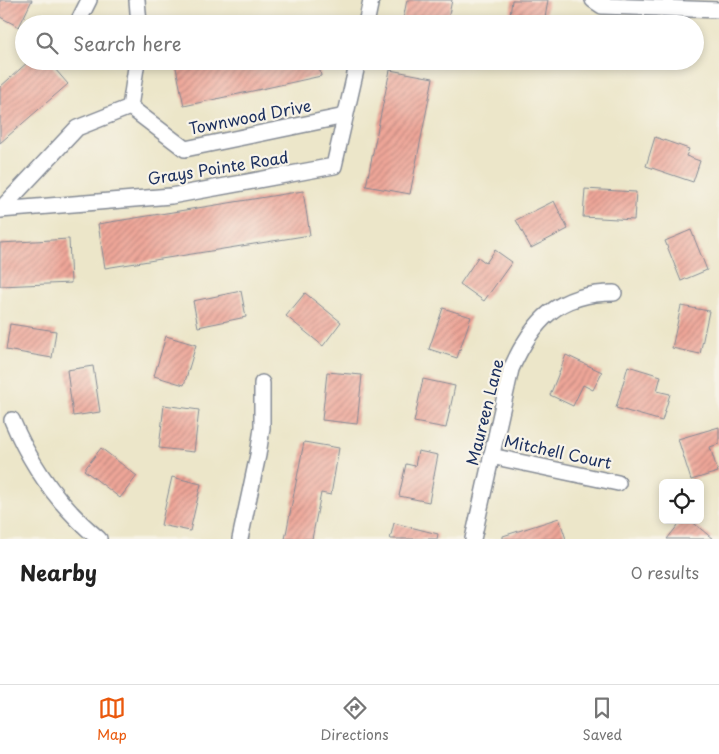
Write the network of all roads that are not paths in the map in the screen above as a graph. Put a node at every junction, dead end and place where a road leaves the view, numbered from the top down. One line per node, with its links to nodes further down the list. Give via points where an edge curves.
1 (89, 0): 6 (street)
2 (137, 0): 7 (street)
3 (371, 0): 8 (street)
4 (592, 0): 5 (street, via 602,6)
5 (719, 10)
6 (82, 15)
7 (138, 15)
8 (368, 15)
9 (136, 70): 11 (street)
10 (356, 70): 12 (street, Grays Pointe Road)
11 (130, 107): 12 (street, Townwood Drive, via 185,149); 13 (street, Grays Pointe Road, via 77,128)
12 (345, 116): 13 (street, Grays Pointe Road, via 334,166 171,196)
13 (0, 210)
14 (614, 293): 17 (street, Maureen Lane, via 592,293 574,298 556,306 533,329 511,369)
15 (262, 383): 20 (street, via 262,428)
16 (12, 420): 19 (street, via 23,447 56,498)
17 (491, 456): 18 (street, Mitchell Court); 21 (street, Maureen Lane)
18 (618, 483)
19 (99, 539)
20 (240, 539)
21 (473, 539)

